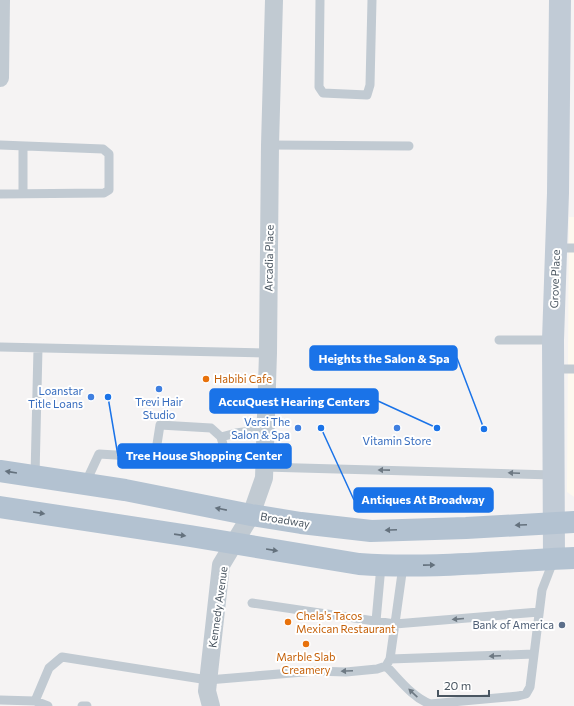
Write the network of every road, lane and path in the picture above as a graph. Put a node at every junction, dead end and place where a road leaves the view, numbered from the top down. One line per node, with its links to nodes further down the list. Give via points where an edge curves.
1 (2, 0): 6 (street)
2 (274, 0): 8 (street, Arcadia Place)
3 (320, 0): 4 (lane, via 319,87 323,93 367,95 370,85)
4 (372, 0)
5 (560, 0): 13 (street, Grove Place, via 558,193)
6 (0, 78)
7 (0, 145): 9 (lane)
8 (270, 145): 10 (lane); 18 (street, Arcadia Place)
9 (23, 146): 12 (lane); 12 (lane, via 103,149 109,154 109,190 104,193)
10 (409, 146)
11 (0, 194): 12 (lane)
12 (23, 194)
13 (565, 248): 15 (street, Grove Place)
14 (499, 340): 15 (lane)
15 (553, 340): 19 (street, Grove Place)
16 (0, 347): 17 (lane)
17 (38, 348): 18 (lane); 26 (lane)
18 (268, 353): 20 (street, Arcadia Place)
19 (563, 369): 25 (street, Grove Place)
20 (265, 428): 21 (lane); 23 (street, Arcadia Place)
21 (221, 437): 22 (lane, via 224,448 222,456 213,461); 22 (lane, via 211,428 160,425)
22 (155, 457): 27 (lane, via 99,454)
23 (264, 467): 25 (lane, one-way to 23); 29 (street, Arcadia Place, via 264,478)
24 (0, 471): 26 (main road, Broadway, one-way to 24)
25 (553, 475): 30 (street, Grove Place)
26 (35, 476): 27 (main road, Broadway)
27 (85, 484): 29 (main road, Broadway, one-way to 27)
28 (0, 507): 31 (main road, one-way to 31)
29 (252, 515): 30 (main road, Broadway, one-way to 29, via 371,531); 31 (street, Kennedy Avenue)
30 (564, 523): 32 (street, Grove Place)
31 (234, 544): 34 (main road, one-way to 34); 41 (street, Kennedy Avenue, via 221,565)
32 (564, 558): 33 (main road, one-way to 32, via 464,565); 36 (lane, via 542,590)
33 (403, 565): 34 (main road); 38 (lane)
34 (381, 566): 37 (lane)
35 (252, 602): 37 (lane)
36 (539, 612): 38 (lane, one-way to 38); 39 (lane)
37 (376, 621): 38 (lane)
38 (395, 624): 40 (lane)
39 (534, 654): 40 (lane, one-way to 40); 40 (lane, one-way to 40, via 530,687 526,694 430,704 423,702)
40 (388, 663): 41 (lane, one-way to 41, via 377,669 346,672 315,671)
41 (208, 680): 43 (lane, via 62,657 49,668); 47 (street, Kennedy Avenue, via 207,691)
42 (0, 700): 43 (lane)
43 (35, 701): 44 (lane)
44 (48, 706)
45 (82, 706): 46 (lane)
46 (87, 706)
47 (211, 706)

